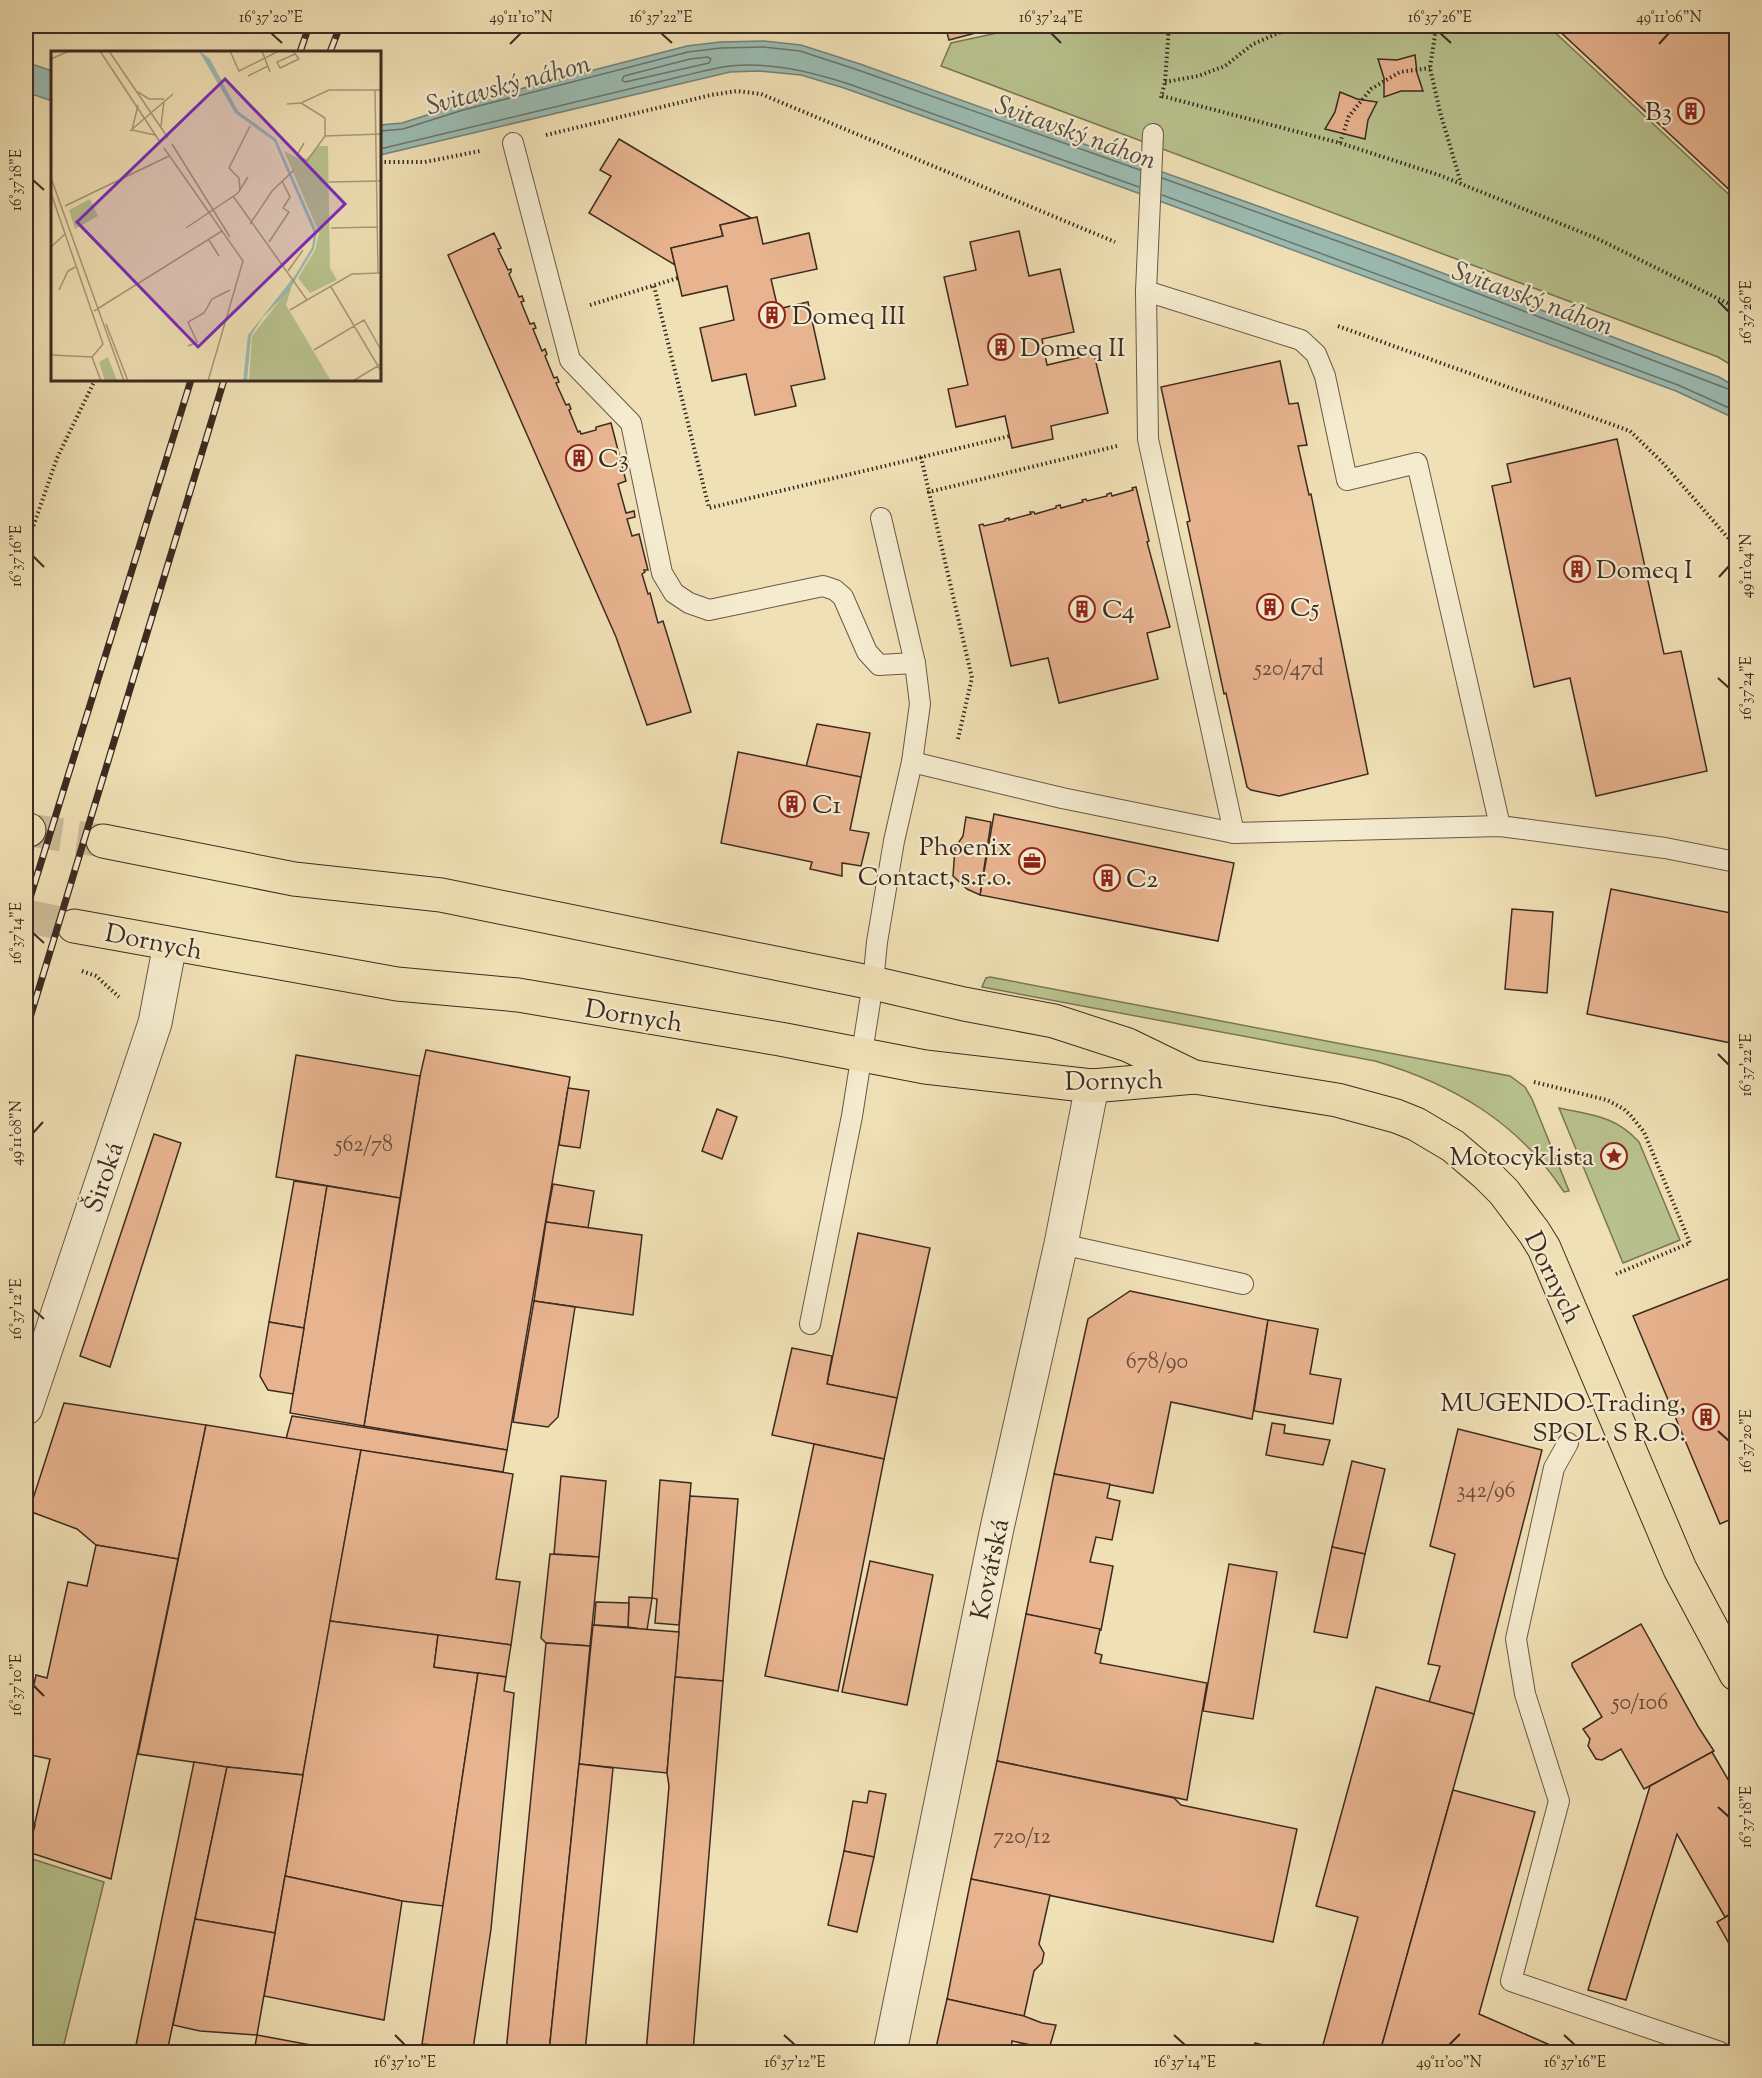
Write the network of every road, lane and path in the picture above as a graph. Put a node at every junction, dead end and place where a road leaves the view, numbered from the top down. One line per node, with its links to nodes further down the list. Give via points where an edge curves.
1 (1169, 26): 5 (path)
2 (1294, 26): 5 (path, via 1253,44 1225,66)
3 (1439, 26): 4 (path)
4 (1430, 68): 9 (path, via 1400,72 1371,89 1349,116); 12 (path)
5 (1165, 82): 6 (path)
6 (1162, 96): 7 (path); 9 (path)
7 (1153, 134): 13 (lane)
8 (513, 143): 13 (path, via 711,95 737,91 761,94); 20 (lane)
9 (1340, 143): 12 (path)
10 (470, 153): 11 (path, via 425,162)
11 (381, 162)
12 (1461, 184): 18 (path, via 1596,238)
13 (1147, 255): 16 (lane)
14 (678, 278): 15 (path)
15 (654, 286): 20 (path); 25 (path, via 709,508)
16 (1146, 291): 24 (lane); 33 (lane, via 1301,340 1316,354 1325,375 1347,480 1417,464)
17 (1737, 302): 18 (path)
18 (1727, 303): 19 (path)
19 (1737, 309)
20 (558, 314): 30 (lane, via 570,360 631,423 662,573 674,593 709,610 823,586 843,597 867,652 879,665)
21 (1328, 322): 29 (path, via 1630,431)
22 (95, 381): 28 (path, via 57,458)
23 (1010, 435): 25 (path)
24 (1148, 439): 26 (path); 34 (lane)
25 (921, 457): 26 (path)
26 (929, 492): 32 (path, via 972,678)
27 (881, 518): 30 (lane)
28 (26, 547)
29 (1737, 547)
30 (915, 663): 31 (lane, via 920,704)
31 (912, 762): 32 (lane); 39 (lane, via 890,864)
32 (950, 772): 34 (lane)
33 (1500, 826): 34 (lane); 36 (lane, via 1665,848)
34 (1234, 833)
35 (103, 841): 39 (main road, Dornych, via 294,879 441,895)
36 (1737, 862)
37 (74, 926): 38 (main road, Dornych)
38 (170, 944): 40 (main road, Dornych, via 397,984 529,997); 48 (street, Široká, via 155,1023)
39 (873, 984): 40 (lane); 41 (main road, Dornych, via 1054,1021 1128,1045)
40 (861, 1055): 43 (main road, Dornych, via 925,1067); 47 (lane)
41 (1195, 1077): 43 (main road, Dornych); 50 (main road, Dornych, via 1336,1100 1396,1116 1453,1146 1504,1192 1544,1248 1680,1569)
42 (1534, 1082): 45 (path, via 1606,1100 1624,1109 1644,1132 1690,1243)
43 (1092, 1086): 44 (street, Kovářská)
44 (1060, 1244): 46 (lane); 51 (street, Kovářská)
45 (1616, 1274)
46 (1243, 1284)
47 (810, 1324)
48 (26, 1408)
49 (1568, 1443): 52 (lane, via 1554,1468 1516,1639 1525,1694 1559,1801 1511,1981)
50 (1737, 1674)
51 (890, 2052)
52 (1720, 2052)

